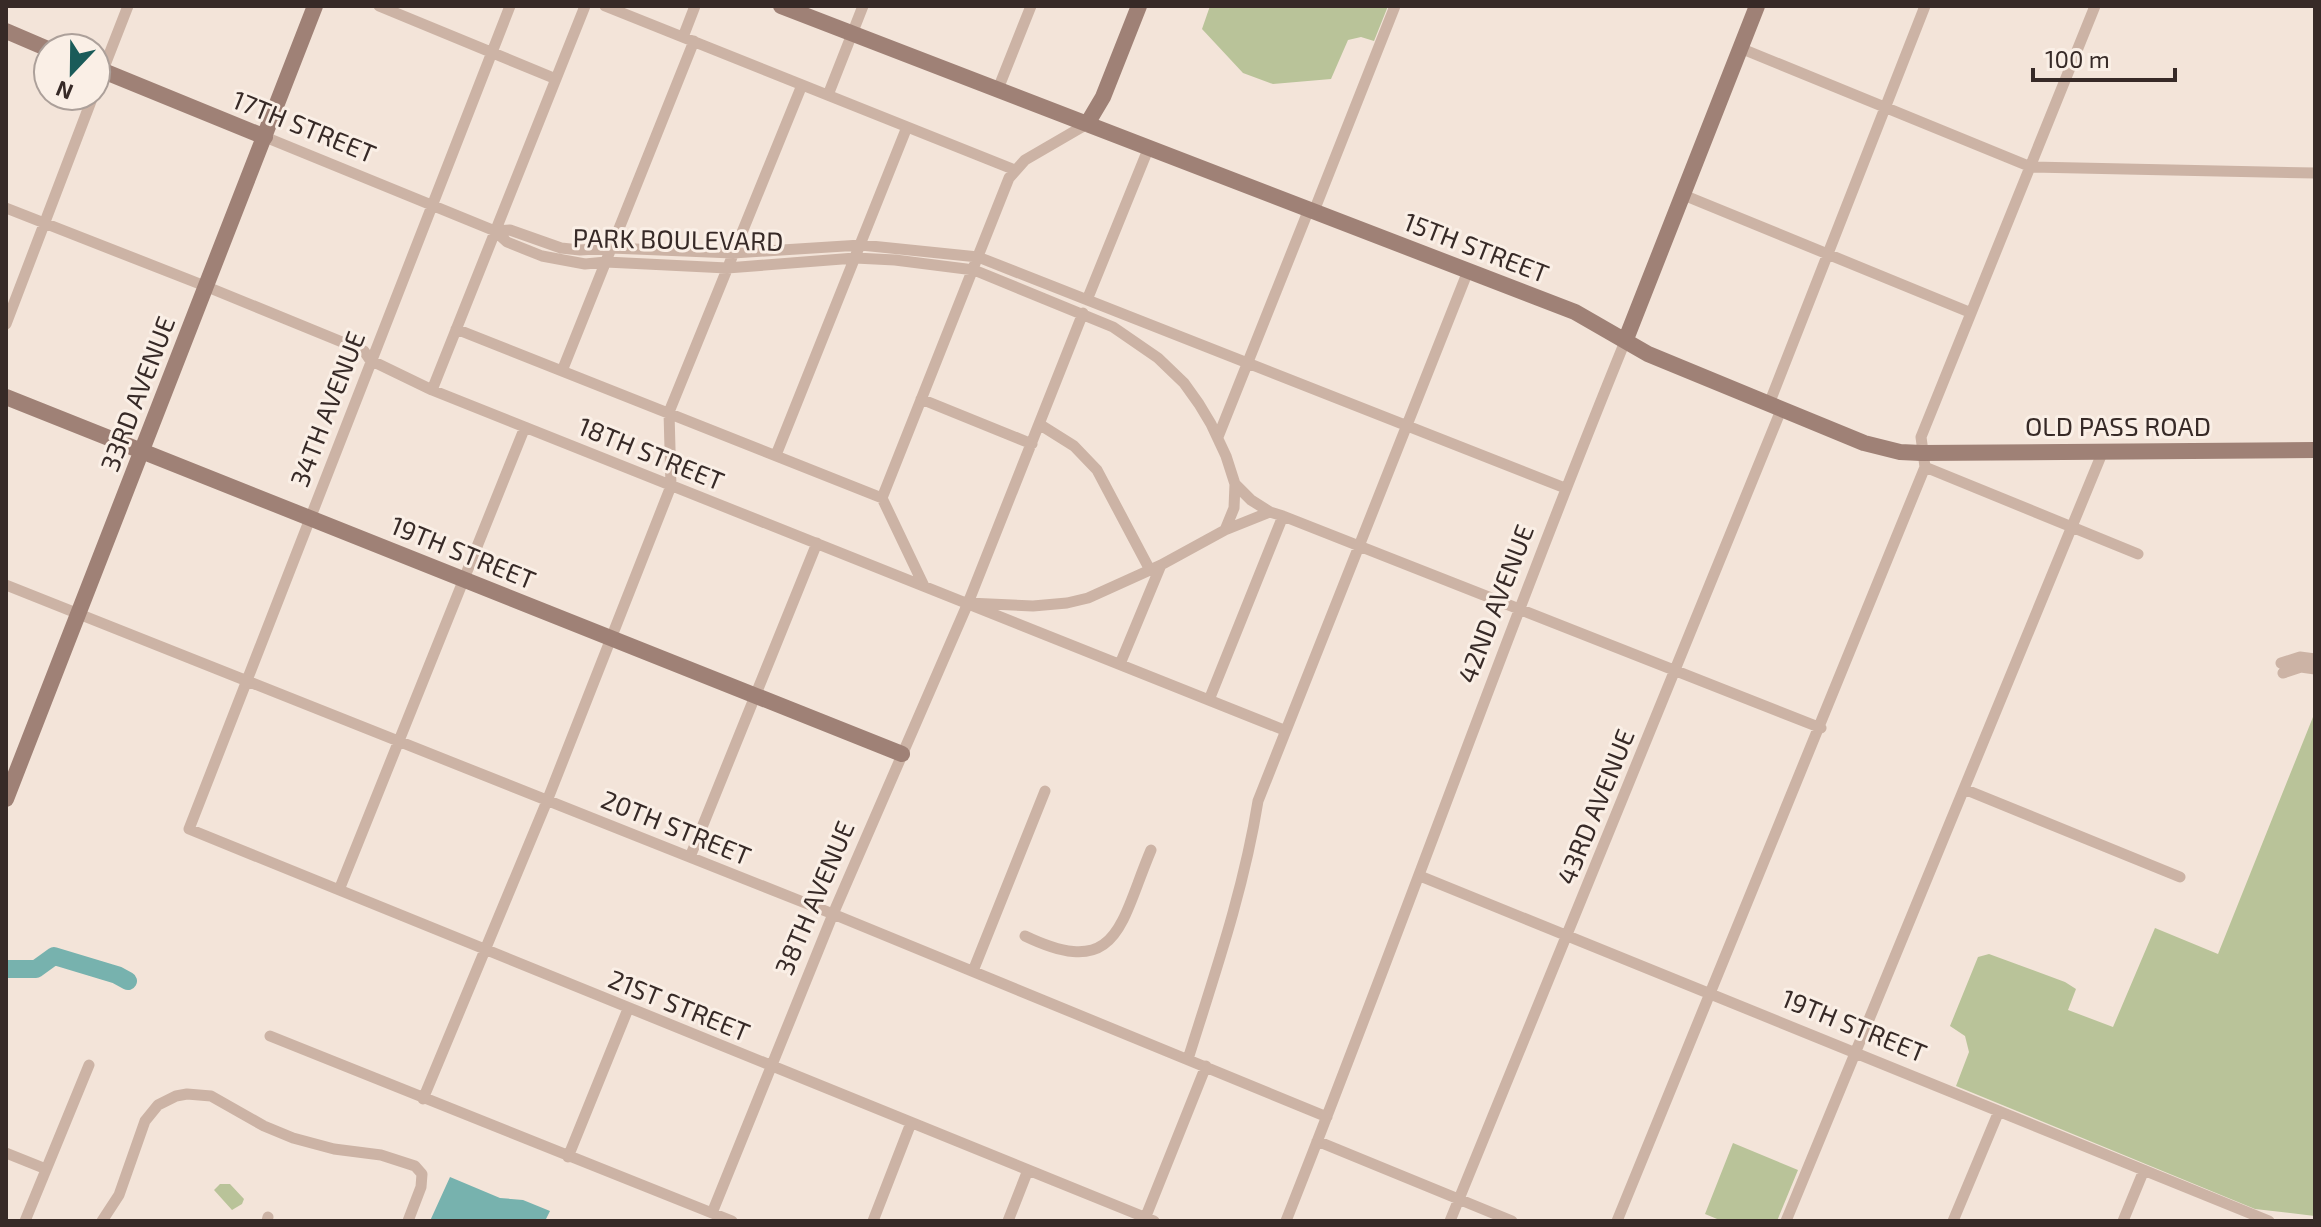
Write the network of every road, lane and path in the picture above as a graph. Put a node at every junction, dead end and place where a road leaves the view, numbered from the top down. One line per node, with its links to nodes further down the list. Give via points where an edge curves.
1 (128, 6): 19 (street)
2 (315, 6): 32 (street, 33RD AVENUE)
3 (379, 6): 22 (street)
4 (510, 6): 22 (street, 34TH AVENUE)
5 (585, 6): 24 (street)
6 (605, 6): 18 (street)
7 (695, 6): 18 (street)
8 (781, 6): 17 (street, 15TH STREET)
9 (863, 6): 17 (street)
10 (1031, 6): 26 (street)
11 (1139, 6): 30 (street)
12 (1395, 6): 40 (street)
13 (1757, 6): 21 (street, 42ND AVENUE)
14 (1925, 6): 28 (street, 43RD AVENUE)
15 (2095, 6): 34 (street)
16 (6, 31): 20 (street)
17 (852, 34): 26 (street, 15TH STREET); 27 (street)
18 (689, 39): 25 (street); 44 (street)
19 (112, 41)
20 (32, 42)
21 (1740, 48): 28 (street); 37 (street, 42ND AVENUE)
22 (491, 52): 24 (street); 38 (street, 34TH AVENUE)
23 (112, 75): 32 (street, 17TH STREET)
24 (556, 79): 42 (street)
25 (802, 85): 27 (street); 45 (street)
26 (998, 89): 30 (street, 15TH STREET)
27 (828, 95): 31 (street)
28 (1885, 107): 34 (street); 46 (street, 43RD AVENUE)
29 (87, 112): 41 (street)
30 (1087, 124): 33 (street, 15TH STREET); 35 (street)
31 (907, 127): 35 (street); 43 (street)
32 (265, 137): 38 (street, 17TH STREET); 53 (street, 33RD AVENUE)
33 (1149, 147): 40 (street, 15TH STREET); 54 (street)
34 (2031, 167): 36 (street); 55 (street)
35 (1015, 170): 47 (street)
36 (2315, 173)
37 (1681, 194): 46 (street); 60 (street, 42ND AVENUE)
38 (432, 205): 42 (street, 17TH STREET); 61 (street, 34TH AVENUE)
39 (6, 208): 41 (street, 18TH STREET)
40 (1311, 210): 52 (street, 15TH STREET); 62 (street)
41 (45, 223): 53 (street, 18TH STREET); 57 (street)
42 (495, 231): 44 (street, PARK BOULEVARD, via 510,230 572,249); 49 (street, PARK BOULEVARD, via 507,242 554,260); 59 (street)
43 (861, 245): 45 (street, PARK BOULEVARD); 47 (street, PARK BOULEVARD); 48 (street)
44 (611, 248): 45 (street, PARK BOULEVARD); 49 (street)
45 (733, 253): 50 (street)
46 (1827, 254): 55 (street); 67 (street, 43RD AVENUE)
47 (978, 257): 51 (street); 54 (street, PARK BOULEVARD)
48 (855, 258): 50 (street, PARK BOULEVARD); 51 (street, PARK BOULEVARD); 77 (street)
49 (606, 262): 50 (street, PARK BOULEVARD); 63 (street)
50 (727, 268): 68 (street)
51 (974, 270): 56 (street, PARK BOULEVARD); 66 (street)
52 (1468, 271): 60 (street, 15TH STREET, via 1575,312); 71 (street)
53 (205, 286): 61 (street, 18TH STREET, via 364,351); 76 (street, 33RD AVENUE)
54 (1087, 300): 58 (street, PARK BOULEVARD)
55 (1969, 312): 78 (street, via 1921,437)
56 (1083, 313): 58 (street); 69 (street, 38TH AVENUE); 72 (street, PARK BOULEVARD, via 1165,364 1199,404)
57 (6, 324)
58 (1149, 325): 62 (street)
59 (456, 329): 63 (street); 64 (street)
60 (1626, 339): 67 (street, 15TH STREET, via 1648,354); 81 (street, 42ND AVENUE)
61 (370, 360): 64 (street, 18TH STREET); 85 (street, 34TH AVENUE)
62 (1248, 365): 71 (street); 72 (street)
63 (562, 371): 68 (street)
64 (432, 390): 70 (street, 18TH STREET)
65 (6, 397): 76 (street, 19TH STREET)
66 (921, 399): 73 (street); 82 (street)
67 (1775, 407): 78 (street, 15TH STREET); 102 (street, 43RD AVENUE)
68 (669, 412): 77 (street); 80 (street)
69 (1039, 424): 73 (street, 38TH AVENUE); 91 (street, via 1074,446 1097,470)
70 (525, 427): 80 (street, 18TH STREET); 92 (street)
71 (1406, 427): 81 (street); 89 (street)
72 (1218, 437): 79 (street, PARK BOULEVARD)
73 (1032, 444): 95 (street, 38TH AVENUE)
74 (2315, 450): 75 (street, OLD PASS ROAD)
75 (2103, 451): 78 (street, OLD PASS ROAD); 86 (street)
76 (141, 452): 85 (street, 19TH STREET); 97 (street, 33RD AVENUE)
77 (776, 455): 82 (street)
78 (1923, 460): 86 (street, 15TH STREET); 106 (street)
79 (1235, 484): 83 (street); 87 (street, via 1234,508)
80 (671, 486): 88 (street, 18TH STREET); 98 (street)
81 (1565, 488): 96 (street, 42ND AVENUE)
82 (882, 498): 94 (street)
83 (1270, 512): 84 (street); 87 (street)
84 (1283, 516): 89 (street); 105 (street)
85 (309, 519): 92 (street, 19TH STREET); 103 (street, 34TH AVENUE)
86 (2073, 528): 90 (street, 15TH STREET); 111 (street)
87 (1225, 530): 91 (street)
88 (817, 543): 94 (street, 18TH STREET); 104 (street)
89 (1359, 544): 96 (street); 107 (street)
90 (2138, 554)
91 (1155, 568): 95 (street, via 1067,603); 100 (street)
92 (464, 579): 98 (street, 19TH STREET); 108 (street)
93 (6, 585): 97 (street, 20TH STREET)
94 (924, 586): 95 (street, 18TH STREET)
95 (968, 603): 100 (street, 18TH STREET); 109 (street, 38TH AVENUE)
96 (1520, 609): 102 (street); 118 (street, 42ND AVENUE)
97 (79, 614): 103 (street, 20TH STREET); 110 (street, 33RD AVENUE)
98 (609, 639): 104 (street, 19TH STREET); 114 (street)
99 (2315, 659): 101 (street, via 2300,657 2282,668)
100 (1120, 664): 105 (street, 18TH STREET)
101 (2315, 669)
102 (1675, 672): 106 (street); 123 (street, 43RD AVENUE)
103 (247, 683): 108 (street, 20TH STREET); 115 (street, 34TH AVENUE)
104 (755, 696): 109 (street, 19TH STREET); 117 (street)
105 (1209, 700): 107 (street, 18TH STREET)
106 (1821, 728): 126 (street)
107 (1284, 730): 130 (street, via 1258,801 1229,932)
108 (400, 742): 114 (street, 20TH STREET); 120 (street)
109 (902, 754): 121 (street, 38TH AVENUE)
110 (12, 763): 113 (street, 33RD AVENUE)
111 (1964, 789): 119 (street); 129 (street)
112 (1045, 791): 125 (street)
113 (6, 799)
114 (547, 801): 117 (street, 20TH STREET); 124 (street)
115 (189, 829): 120 (street, 21ST STREET)
116 (1151, 850): 122 (street, via 1114,937 1098,949 1064,953)
117 (690, 857): 121 (street, 20TH STREET)
118 (1420, 876): 123 (street, 19TH STREET); 136 (street, 42ND AVENUE)
119 (2180, 877)
120 (339, 890): 124 (street, 21ST STREET)
121 (833, 914): 125 (street, 20TH STREET); 133 (street, 38TH AVENUE)
122 (1025, 936)
123 (1567, 936): 126 (street, 19TH STREET); 144 (street, 43RD AVENUE)
124 (484, 949): 127 (street, 21ST STREET); 134 (street)
125 (973, 971): 130 (street, 20TH STREET)
126 (1711, 993): 129 (street, 19TH STREET); 156 (street)
127 (628, 1009): 133 (street, 21ST STREET); 140 (street)
128 (270, 1036): 134 (street)
129 (1855, 1053): 135 (street, 19TH STREET); 157 (street)
130 (1188, 1059): 132 (street, 20TH STREET)
131 (89, 1065): 141 (street)
132 (1206, 1066): 136 (street, 20TH STREET); 146 (street)
133 (772, 1067): 137 (street, 21ST STREET); 145 (street, 38TH AVENUE)
134 (423, 1099): 140 (street)
135 (1999, 1111): 143 (street, 19TH STREET); 158 (street)
136 (1327, 1117): 138 (street, 42ND AVENUE)
137 (911, 1123): 142 (street, 21ST STREET); 151 (street)
138 (1317, 1141): 144 (street); 153 (street, 42ND AVENUE)
139 (6, 1153): 141 (street)
140 (568, 1157): 145 (street)
141 (46, 1169): 147 (street)
142 (1028, 1170): 146 (street, 21ST STREET); 152 (street)
143 (2144, 1170): 159 (street); 160 (street, 19TH STREET)
144 (1458, 1200): 154 (street, 43RD AVENUE); 155 (street)
145 (712, 1213): 150 (street)
146 (1148, 1220)
147 (25, 1221)
148 (102, 1221): 149 (street, via 125,1181 145,1121 158,1105 187,1094 211,1096 293,1138 415,1166 422,1174 421,1187)
149 (408, 1221)
150 (732, 1221)
151 (873, 1221)
152 (1008, 1221)
153 (1286, 1221)
154 (1450, 1221)
155 (1512, 1221)
156 (1617, 1221)
157 (1786, 1221)
158 (1953, 1221)
159 (2123, 1221)
160 (2269, 1221)

